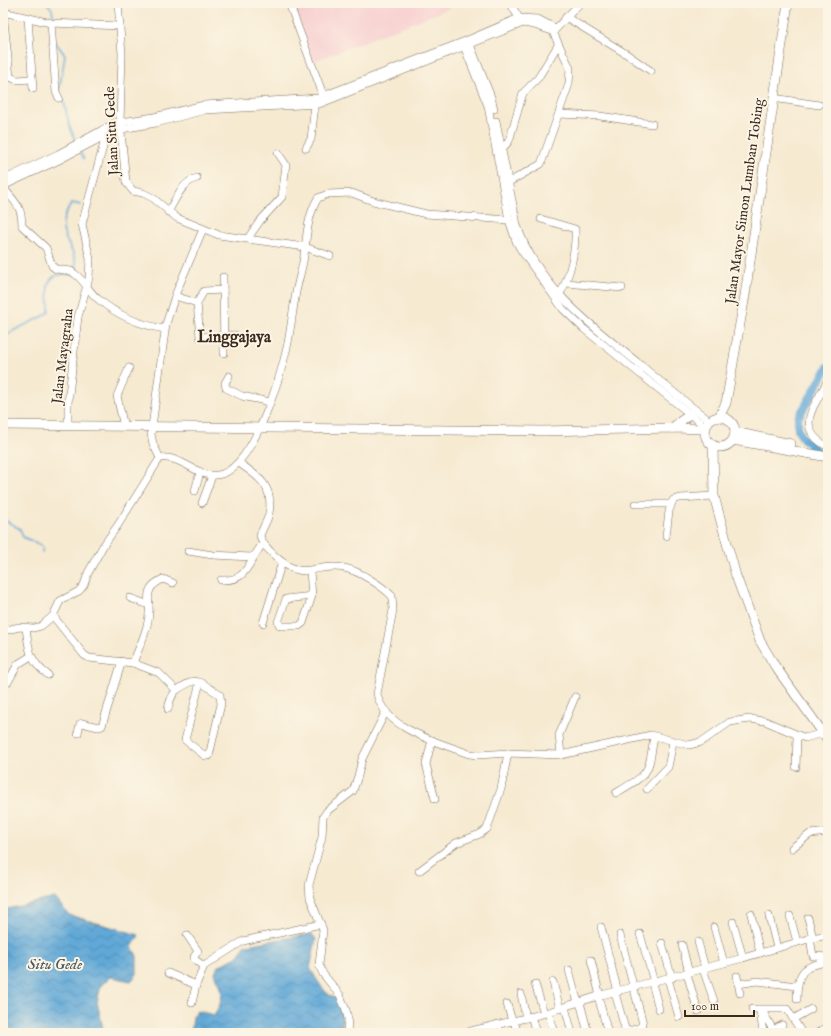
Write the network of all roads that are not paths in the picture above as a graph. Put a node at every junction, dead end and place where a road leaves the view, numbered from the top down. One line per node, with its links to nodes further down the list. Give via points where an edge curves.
1 (118, 3): 11 (street, Jalan Situ Gede)
2 (289, 3): 20 (street)
3 (510, 3): 9 (street)
4 (580, 3): 7 (street)
5 (788, 3): 21 (main road, Jalan Mayor Simon Lumban Tobing)
6 (3, 12): 8 (street); 16 (street)
7 (566, 17): 12 (street); 15 (street)
8 (28, 18): 10 (street); 17 (street)
9 (519, 18): 12 (street, via 538,20); 13 (street)
10 (54, 23): 11 (street); 19 (street, via 56,92)
11 (120, 26): 26 (street, Jalan Situ Gede)
12 (554, 30): 13 (street, via 523,23); 14 (street)
13 (466, 44): 20 (street); 33 (street, via 488,106)
14 (558, 45): 24 (street, via 570,68); 33 (street, via 538,78 523,93 509,141)
15 (651, 71)
16 (6, 77): 17 (street)
17 (32, 80): 18 (street)
18 (33, 89)
19 (59, 98)
20 (325, 98): 22 (street); 26 (street, via 204,105)
21 (773, 98): 23 (street); 64 (main road, Jalan Mayor Simon Lumban Tobing, via 745,295)
22 (315, 105): 26 (street, via 205,110 156,123); 30 (street, via 311,139)
23 (819, 105)
24 (559, 114): 25 (street, via 600,116); 36 (street, via 541,164)
25 (652, 124)
26 (121, 125): 27 (street); 28 (street); 38 (street, Jalan Situ Gede, via 126,182 133,191 152,198)
27 (108, 126): 28 (street, Jalan Mayagraha); 29 (street)
28 (107, 134): 29 (street); 48 (street, Jalan Mayagraha, via 82,224 90,259)
29 (80, 146): 31 (street)
30 (306, 148)
31 (70, 151): 35 (street); 37 (street)
32 (278, 153): 42 (street, via 286,165 282,195)
33 (501, 154): 36 (street); 40 (street)
34 (197, 178): 38 (street, via 183,187)
35 (3, 180)
36 (509, 182): 45 (street, via 522,241)
37 (3, 187): 48 (street, via 18,203 22,212 22,226 46,248 52,266 56,270 73,272)
38 (168, 212): 41 (street, Jalan Situ Gede)
39 (541, 219): 47 (street, via 575,229)
40 (509, 220): 43 (street, via 426,214 352,193 328,194 318,198 314,204); 45 (street, via 516,241)
41 (203, 229): 42 (street, Jalan Situ Gede, via 224,236); 51 (street)
42 (248, 238): 43 (street, Jalan Situ Gede)
43 (305, 247): 44 (street, Jalan Situ Gede); 63 (street, via 288,342)
44 (330, 256)
45 (539, 271): 52 (street); 55 (street, via 563,309)
46 (223, 277): 50 (street)
47 (566, 283): 49 (street); 52 (street)
48 (86, 286): 56 (street, via 98,299 130,320); 69 (street, Jalan Mayagraha, via 78,317 68,403)
49 (622, 288)
50 (223, 290): 53 (street, via 204,291); 57 (street)
51 (175, 294): 53 (street); 56 (street)
52 (560, 294): 54 (street)
53 (197, 302): 57 (street, via 200,337)
54 (590, 324): 55 (street); 70 (street)
55 (584, 329): 65 (street)
56 (165, 330): 72 (street)
57 (223, 335): 58 (street); 59 (street)
58 (234, 335)
59 (224, 353)
60 (129, 368): 71 (street, via 118,396)
61 (229, 376): 63 (street, via 225,383 226,388 242,396)
62 (828, 380): 80 (street, via 809,417 808,426)
63 (270, 402): 73 (street)
64 (726, 403): 66 (main road, Jalan Mayor Simon Lumban Tobing); 67 (main road, Jalan Mayor Simon Lumban Tobing)
65 (690, 414): 70 (street); 74 (main road)
66 (719, 417): 67 (main road); 70 (main road)
67 (730, 420): 76 (main road, via 734,426)
68 (3, 425): 69 (main road)
69 (68, 426): 71 (main road)
70 (707, 426): 75 (main road); 77 (main road)
71 (124, 427): 72 (main road)
72 (152, 427): 73 (main road); 81 (street, via 153,444)
73 (259, 428): 74 (main road, via 543,431); 82 (street)
74 (672, 428): 75 (main road)
75 (689, 429): 77 (main road)
76 (734, 436): 78 (main road); 79 (main road)
77 (710, 442): 78 (main road); 83 (main road)
78 (725, 446): 83 (main road)
79 (795, 449): 80 (main road); 80 (main road, via 805,448)
80 (824, 452)
81 (160, 458): 84 (street, via 175,459); 102 (street, via 104,546 84,584 73,595 60,601)
82 (239, 463): 85 (street, via 222,474); 92 (street, via 260,477 266,485 270,506 260,536)
83 (714, 469): 87 (main road)
84 (200, 472): 85 (street); 86 (street)
85 (212, 476): 88 (street)
86 (195, 491)
87 (714, 496): 90 (street, via 680,498); 119 (main road, via 736,576 760,641)
88 (202, 503)
89 (635, 504): 90 (street)
90 (670, 504): 91 (street)
91 (666, 536)
92 (263, 543): 94 (street); 95 (street)
93 (188, 551): 94 (street, via 241,558)
94 (255, 555): 97 (street, via 240,577)
95 (282, 562): 96 (street, via 293,570); 103 (street)
96 (310, 571): 99 (street); 115 (street, via 336,567 350,569 392,596 393,610 377,694)
97 (221, 580)
98 (173, 583): 101 (street, via 163,579 155,582 148,595)
99 (312, 596): 99 (street, via 303,623 299,626 280,626 278,622 286,599)
100 (130, 598): 101 (street)
101 (149, 605): 108 (street, via 147,625)
102 (53, 616): 104 (street, via 41,626); 107 (street, via 84,655 89,658)
103 (263, 623)
104 (26, 628): 105 (street, via 8,629); 106 (street)
105 (3, 632)
106 (31, 656): 109 (street, via 36,666); 110 (street, via 18,664)
107 (122, 661): 108 (street); 116 (street, via 102,726 82,723)
108 (133, 663): 112 (street, via 159,673)
109 (48, 675)
110 (8, 682)
111 (200, 682): 111 (street, via 185,740 207,756 222,700 220,695); 112 (street, via 193,681)
112 (176, 690): 114 (street, via 172,694)
113 (575, 697): 123 (street, via 559,735)
114 (168, 709)
115 (386, 711): 120 (street, via 412,733); 136 (street, via 362,759 353,791 323,817 322,837 308,893)
116 (78, 733)
117 (654, 736): 121 (street); 123 (street); 126 (street, via 649,768 641,778)
118 (797, 736): 119 (street); 121 (street, via 765,721 750,719 730,722 694,744); 124 (street)
119 (826, 737)
120 (432, 740): 122 (street, via 473,755); 127 (street, via 426,764)
121 (673, 742): 125 (street, via 668,767)
122 (508, 753): 123 (street); 130 (street, via 501,789 487,829 456,843)
123 (561, 755)
124 (796, 767)
125 (647, 789)
126 (616, 793)
127 (435, 799)
128 (828, 832): 129 (street, via 810,834)
129 (792, 848)
130 (420, 871)
131 (751, 914): 149 (street)
132 (769, 916): 148 (street)
133 (790, 916): 145 (street)
134 (808, 918): 143 (street)
135 (733, 922): 151 (street)
136 (321, 924): 155 (street, via 243,941); 196 (street, via 324,936 319,965 340,995 348,1019)
137 (601, 927): 169 (street)
138 (714, 927): 154 (street)
139 (640, 934): 163 (street)
140 (620, 935): 168 (street)
141 (828, 935): 143 (street)
142 (187, 936): 155 (street, via 198,951 194,959)
143 (812, 938): 145 (street); 150 (street, via 813,956)
144 (698, 942): 156 (street)
145 (797, 942): 148 (street)
146 (662, 943): 161 (street)
147 (682, 945): 159 (street)
148 (777, 948): 149 (street)
149 (760, 953): 151 (street)
150 (828, 957)
151 (743, 958): 154 (street)
152 (591, 960): 172 (street)
153 (828, 962): 167 (street, via 806,968)
154 (724, 963): 156 (street)
155 (204, 966): 166 (street)
156 (704, 969): 159 (street); 174 (street)
157 (569, 970): 175 (street)
158 (168, 973): 166 (street)
159 (688, 973): 161 (street); 183 (street)
160 (736, 976): 165 (street)
161 (670, 978): 163 (street); 185 (street)
162 (553, 982): 178 (street)
163 (653, 982): 168 (street); 179 (street)
164 (535, 984): 184 (street)
165 (738, 984): 167 (street, via 757,981); 170 (street)
166 (196, 985): 176 (street)
167 (797, 986): 173 (street)
168 (633, 988): 169 (street); 195 (street, via 643,1024 640,1028)
169 (616, 992): 172 (street); 195 (street)
170 (740, 993)
171 (521, 994): 186 (street)
172 (599, 996): 175 (street); 203 (street)
173 (797, 999)
174 (714, 1001)
175 (579, 1002): 178 (street); 202 (street)
176 (192, 1003)
177 (507, 1004): 188 (street)
178 (562, 1008): 184 (street); 201 (street)
179 (659, 1009)
180 (752, 1009): 182 (street)
181 (811, 1009): 187 (street)
182 (761, 1010): 187 (street, via 787,1009); 193 (street); 204 (street)
183 (698, 1011)
184 (546, 1012): 186 (street); 200 (street)
185 (679, 1016)
186 (529, 1017): 188 (street); 199 (street)
187 (793, 1019): 205 (street)
188 (513, 1021): 189 (street); 198 (street)
189 (498, 1024): 192 (street); 197 (street)
190 (782, 1025): 193 (street)
191 (828, 1027): 206 (street)
192 (480, 1031): 194 (street)
193 (770, 1031)
194 (471, 1032)
195 (623, 1032)
196 (347, 1033)
197 (500, 1033)
198 (517, 1033)
199 (536, 1033)
200 (554, 1033)
201 (572, 1033)
202 (588, 1033)
203 (608, 1033)
204 (763, 1033)
205 (802, 1033)
206 (817, 1033)

